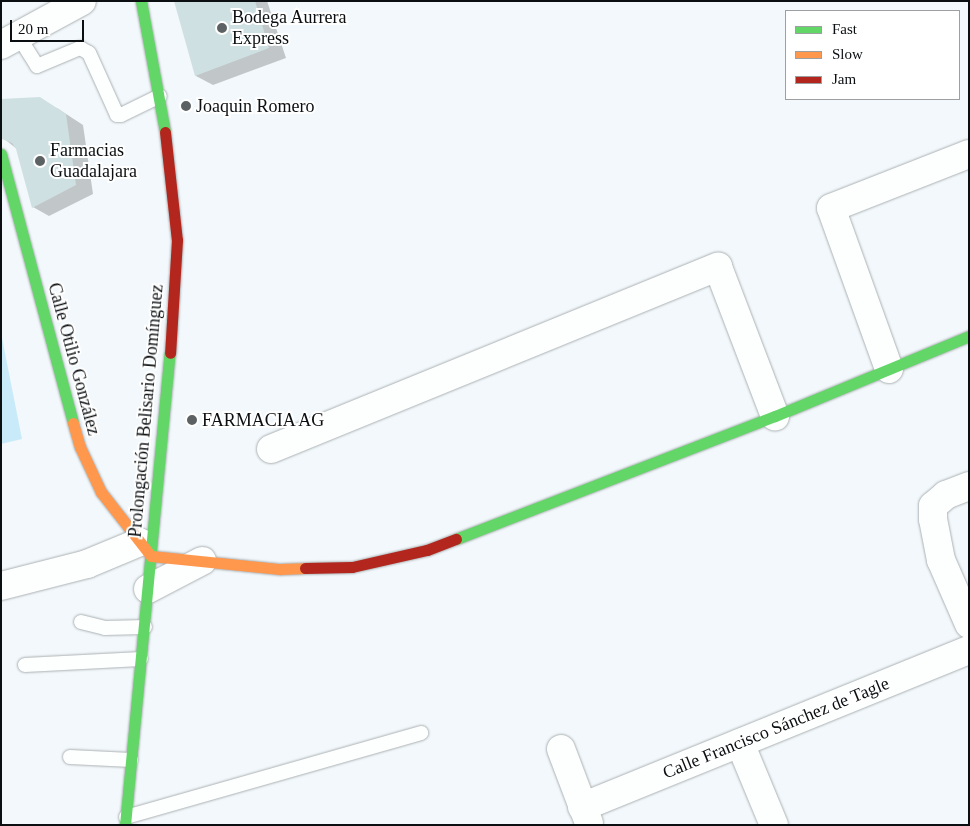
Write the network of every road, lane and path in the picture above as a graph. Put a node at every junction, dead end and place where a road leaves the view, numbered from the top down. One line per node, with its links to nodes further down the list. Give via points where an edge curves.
1 (82, 1): 3 (street)
2 (141, 1): 4 (street, Prolongación Belisario Domínguez)
3 (10, 41): 4 (lane, via 37,66 80,48 90,54 117,114)
4 (160, 96): 12 (street, Prolongación Belisario Domínguez, via 177,240 171,345)
5 (1, 154): 12 (street, Calle Otilio González, via 80,447 101,492)
6 (969, 154): 8 (street, via 831,208)
7 (969, 336): 8 (street)
8 (889, 369): 9 (street)
9 (775, 416): 10 (street, via 718,266); 13 (street, via 427,550 352,567 280,570)
10 (271, 449)
11 (969, 486): 17 (street, via 946,495 933,506 941,560)
12 (146, 549): 13 (street); 14 (street); 15 (street, Prolongación Belisario Domínguez)
13 (202, 561): 15 (street)
14 (1, 586)
15 (148, 589): 18 (street, Prolongación Belisario Domínguez)
16 (81, 622): 18 (lane, via 105,628)
17 (969, 624)
18 (145, 627): 20 (street, Prolongación Belisario Domínguez)
19 (969, 650): 23 (street, Calle Francisco Sánchez de Tagle)
20 (141, 659): 21 (lane); 26 (street, Prolongación Belisario Domínguez)
21 (25, 665)
22 (421, 733): 28 (lane)
23 (740, 743): 27 (street, Calle Francisco Sánchez de Tagle); 29 (street)
24 (561, 749): 27 (street)
25 (70, 757): 26 (lane)
26 (131, 760): 28 (street, Prolongación Belisario Domínguez)
27 (586, 816)
28 (125, 821)
29 (774, 825)

